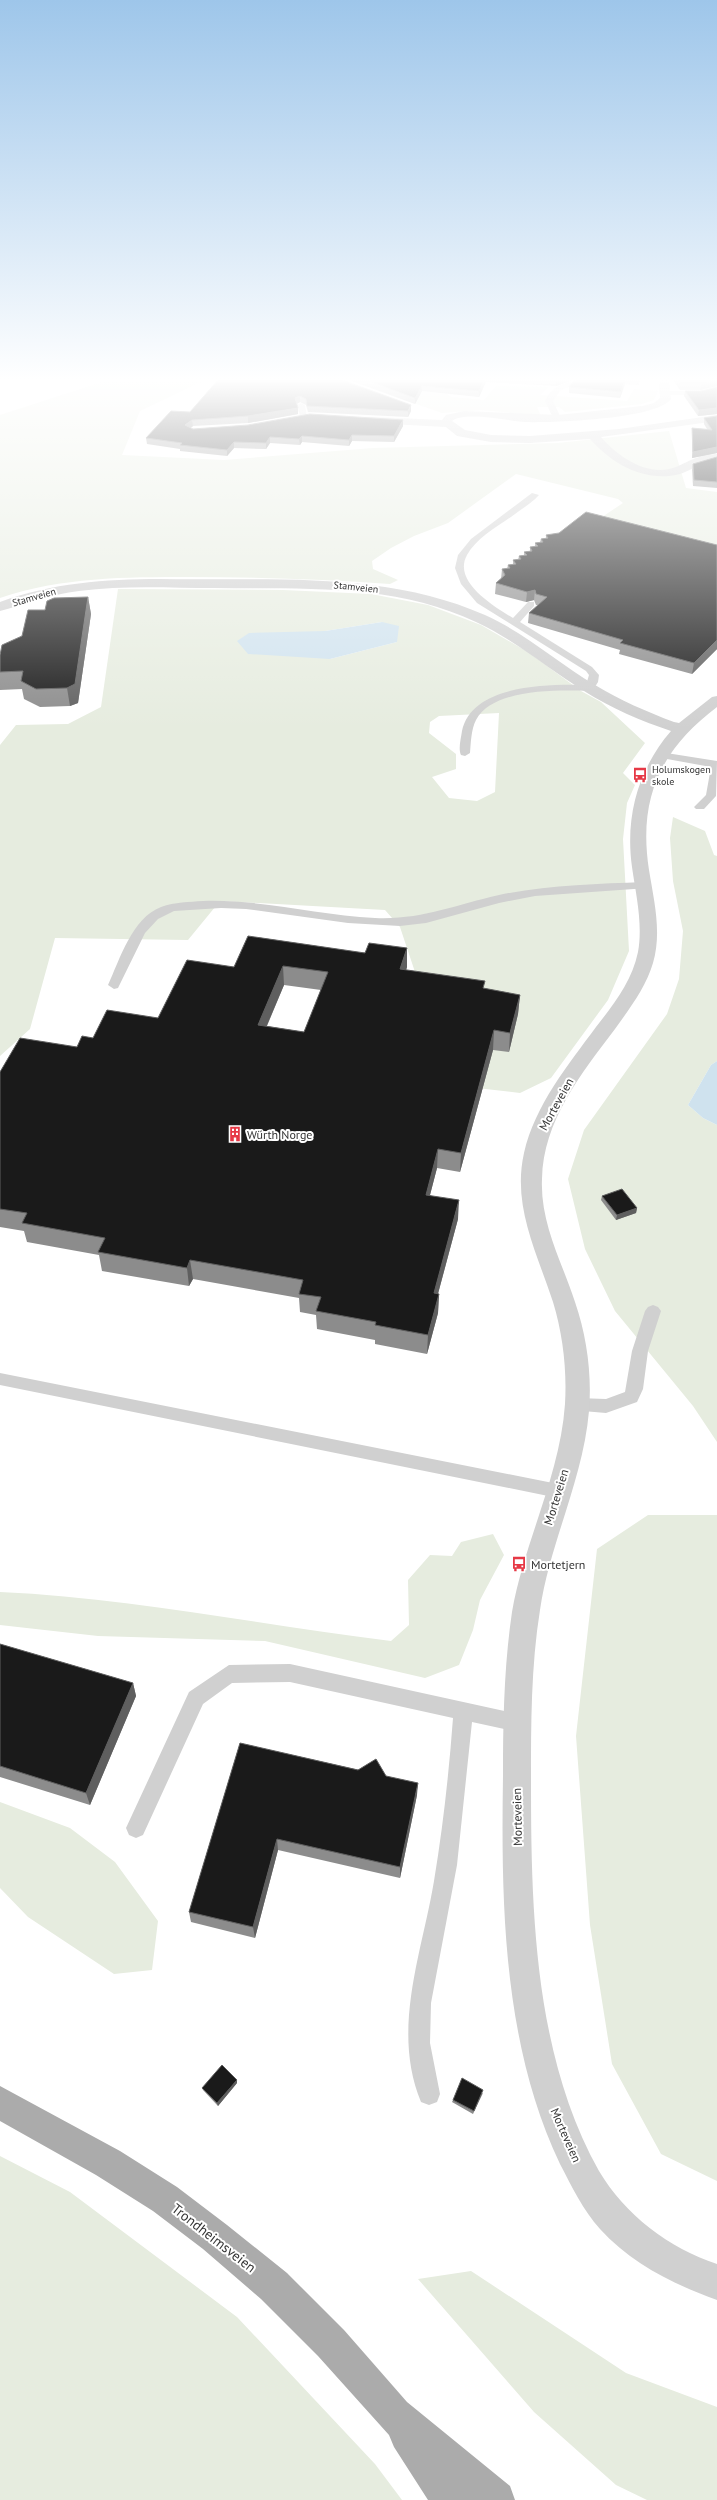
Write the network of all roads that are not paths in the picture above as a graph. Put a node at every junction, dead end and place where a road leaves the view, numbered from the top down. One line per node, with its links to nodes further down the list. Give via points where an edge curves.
1 (533, 497): 4 (lane, via 474,541 462,555 459,568 466,584 480,601)
2 (531, 604): 4 (lane)
3 (0, 607): 5 (street, Stamveien, via 52,590 90,585 327,584 380,590 434,601 484,620 514,637)
4 (515, 621): 5 (lane, via 589,668 594,675)
5 (589, 688): 7 (street, Stamveien, via 636,713); 8 (lane, via 563,687 526,691 494,699 485,704 471,720)
6 (717, 700): 7 (street, Morteveien)
7 (682, 729): 9 (street, Morteveien)
8 (464, 753)
9 (660, 755): 10 (lane); 12 (street, Morteveien, via 649,780 638,834)
10 (717, 764): 11 (lane, via 711,796)
11 (700, 807)
12 (644, 886): 13 (lane, via 524,895 479,904 435,918 400,922 225,904 192,905 164,910 145,923); 16 (street, Morteveien, via 650,930 643,967 628,996 553,1104 539,1134 532,1166 534,1216 564,1302 574,1344)
13 (114, 985)
14 (653, 1311): 16 (lane, via 640,1351 635,1389 631,1397 606,1406)
15 (0, 1380): 17 (lane, via 513,1480)
16 (577, 1405): 17 (street, Morteveien, via 572,1442)
17 (558, 1491): 19 (street, Morteveien, via 531,1583 523,1637)
18 (463, 1712): 19 (lane); 20 (lane, via 290,1673 229,1674 196,1698); 21 (lane, via 452,1833 427,1952 420,2016 419,2044)
19 (518, 1723): 23 (street, Morteveien, via 516,1808 521,1919 532,2016 553,2107 590,2186 614,2218 667,2262 694,2275)
20 (136, 1828)
21 (429, 2094)
22 (0, 2103): 24 (main road, Trondheimsveien, via 108,2163 165,2199 215,2237 274,2286 331,2343)
23 (717, 2282)
24 (394, 2415): 25 (main road, Trondheimsveien); 26 (main road, Trondheimsveien)
25 (450, 2500)
26 (496, 2500)

